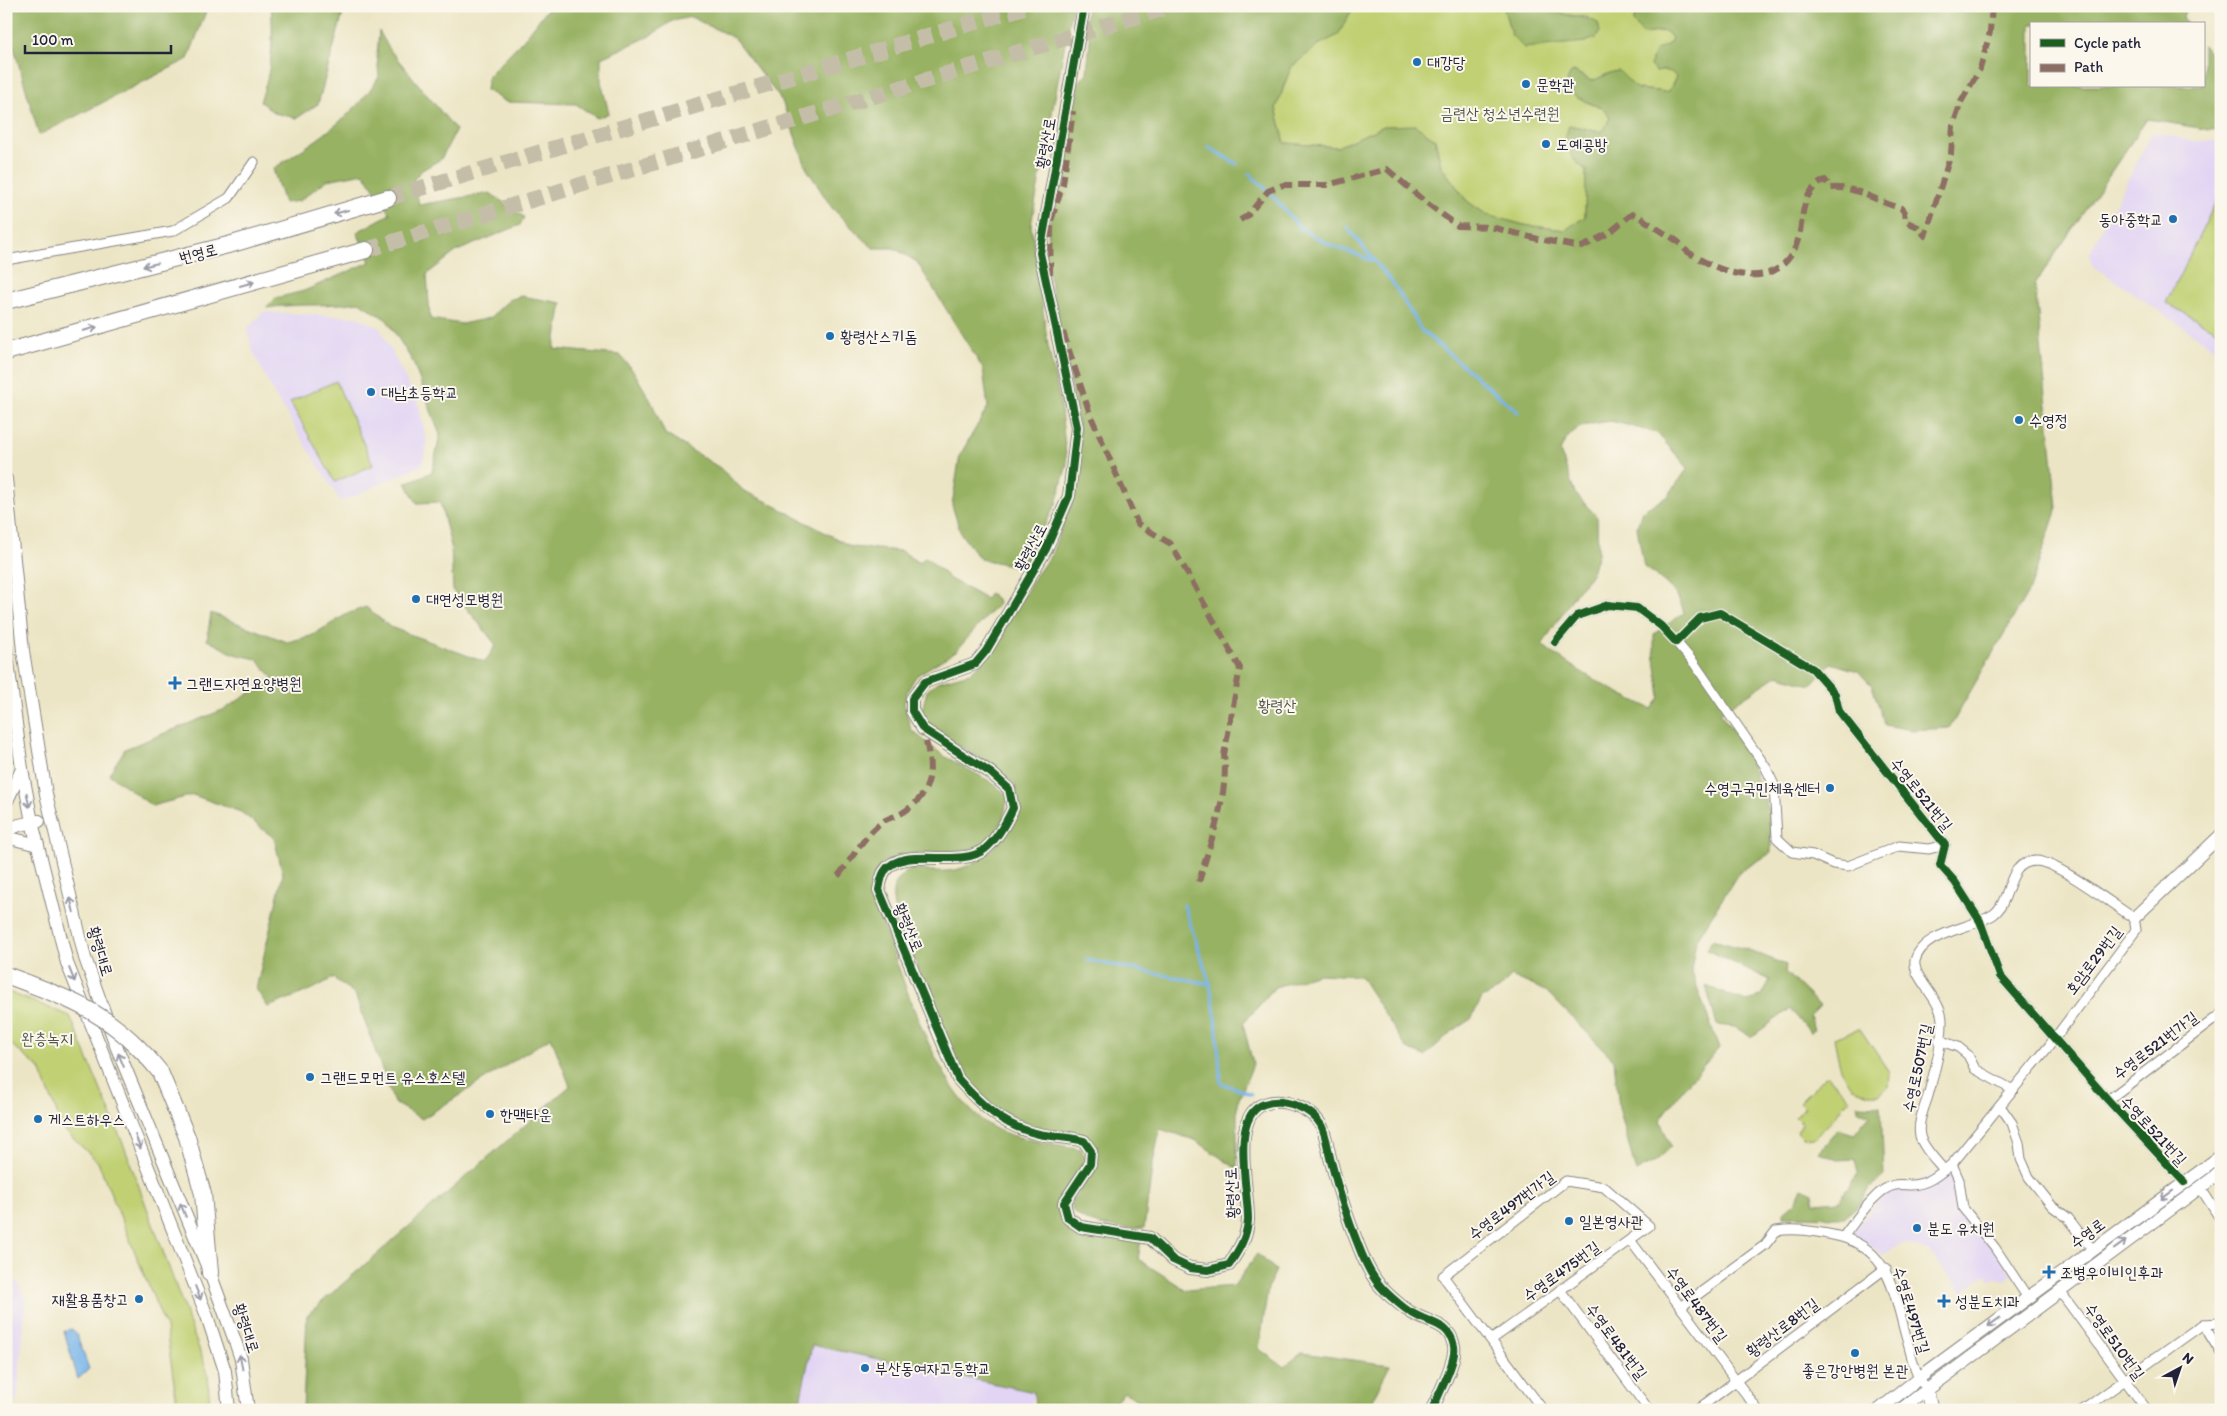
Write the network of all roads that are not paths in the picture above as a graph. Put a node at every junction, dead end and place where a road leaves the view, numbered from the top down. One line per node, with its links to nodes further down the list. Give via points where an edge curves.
1 (1084, 6): 56 (main road, 황령산로, via 1040,253 1077,427 1070,496 1046,549 986,651 974,664 925,682 912,699 912,711 924,729 991,773 1009,789 1013,808 1001,831 984,850 960,858 894,862 883,872 879,890 958,1079 980,1103 1013,1126 1084,1141 1091,1151 1090,1164 1064,1203 1068,1218 1081,1227 1150,1238 1172,1260 1190,1268 1208,1270 1229,1265 1242,1244 1248,1221 1243,1142 1248,1121 1264,1104 1287,1103 1306,1110 1321,1125 1345,1214 1369,1271 1388,1294 1413,1314 1439,1323 1448,1331 1455,1348 1450,1369)
2 (254, 162): 5 (street, via 229,198 173,231)
3 (388, 198): 6 (highway, 번영로, one-way to 6, via 232,244)
4 (366, 250): 7 (highway, one-way to 4)
5 (6, 260)
6 (6, 301)
7 (6, 352)
8 (6, 479): 14 (main road, 황령대로, via 24,651)
9 (1555, 642): 10 (street, via 1577,616 1608,605 1637,608)
10 (1676, 642): 20 (street, 수영로521번길, via 1700,618 1720,613 1813,669 1835,694 1839,711); 20 (street, via 1765,766 1774,785 1777,838 1792,852 1848,866 1898,846 1929,849)
11 (6, 648): 12 (main road, 황령대로)
12 (22, 769): 13 (main road); 15 (main road, 황령대로, one-way to 15)
13 (6, 803)
14 (50, 819): 15 (main road); 41 (main road, 황령대로, one-way to 14, via 117,1048 85,958)
15 (32, 822): 16 (main road); 19 (main road, 황령대로)
16 (6, 831)
17 (2221, 835): 21 (main road, 호암로29번길)
18 (6, 837): 19 (main road)
19 (38, 845): 54 (main road, 황령대로, one-way to 54, via 67,963 208,1316 225,1372)
20 (1945, 845): 22 (street, 수영로521번길, via 1940,865)
21 (2134, 918): 22 (street, 수영로507번길, via 2056,868 2039,861 2030,862 2015,872 1995,913); 25 (street, 호암로29번길, via 2136,930)
22 (1980, 921): 25 (street, 수영로521번길, via 2000,976); 26 (street, 수영로507번길, via 1947,932 1927,944 1916,960 1915,968 1932,993 1943,1020)
23 (6, 975): 41 (highway, bridge, via 68,998 98,1014 119,1028 160,1072 187,1137 203,1194)
24 (2221, 1014): 28 (street, 수영로521번가길)
25 (2055, 1039): 27 (street, 호암로29번길); 28 (street, 수영로521번길)
26 (1939, 1040): 27 (street, via 1958,1047 1968,1055 1975,1069); 31 (street, 수영로507번길, via 1920,1120 1920,1137)
27 (2013, 1090): 29 (street, 호암로29번길)
28 (2108, 1100): 33 (street, 수영로521번길)
29 (2000, 1106): 31 (street, 호암로29번길); 39 (street, via 2012,1123 2020,1159 2029,1177)
30 (2221, 1156): 33 (main road, 수영로)
31 (1948, 1167): 37 (street, 호암로29번길, via 1931,1182 1894,1184 1882,1192); 44 (street, 수영로507번길, via 1959,1180 1963,1208 1996,1248)
32 (2221, 1172): 34 (main road, 수영로)
33 (2184, 1182): 39 (main road, 수영로, one-way to 39)
34 (2200, 1187): 35 (street); 43 (main road, 수영로, one-way to 34)
35 (2221, 1220)
36 (1650, 1226): 38 (street, 수영로475번길); 48 (street, 수영로497번가길, via 1604,1187 1566,1181 1443,1276)
37 (1844, 1237): 40 (street, 수영로497번길, via 1873,1254); 45 (street, 수영로497번길, via 1792,1229 1776,1231 1765,1244)
38 (1630, 1240): 42 (street, 수영로475번길); 45 (street, 수영로487번길)
39 (2092, 1249): 44 (main road, 수영로)
40 (1886, 1268): 50 (street, 수영로497번길); 52 (street, 황령산로8번길)
41 (210, 1273): 55 (main road, 황령대로, one-way to 41, via 241,1359)
42 (1560, 1290): 48 (street, 수영로475번길); 58 (street, 수영로481번길)
43 (2059, 1290): 51 (street, 수영로510번길); 53 (main road, 수영로)
44 (2028, 1298): 50 (main road, 수영로, one-way to 50)
45 (1681, 1307): 52 (street, 수영로487번길)
46 (2221, 1323): 47 (street)
47 (2203, 1324): 49 (street); 51 (street)
48 (1491, 1340): 57 (street)
49 (2221, 1353)
50 (1919, 1378): 53 (street, 수영로497번길); 61 (main road, 수영로)
51 (2124, 1379): 64 (street); 65 (street, 수영로510번길)
52 (1736, 1380): 59 (street, 황령산로8번길); 60 (street, 수영로487번길)
53 (1927, 1389): 62 (main road, 수영로); 63 (main road)
54 (229, 1410)
55 (248, 1410)
56 (1432, 1410)
57 (1543, 1410)
58 (1649, 1410)
59 (1697, 1410)
60 (1758, 1410)
61 (1878, 1410)
62 (1900, 1410)
63 (1932, 1410)
64 (2083, 1410)
65 (2147, 1410)

